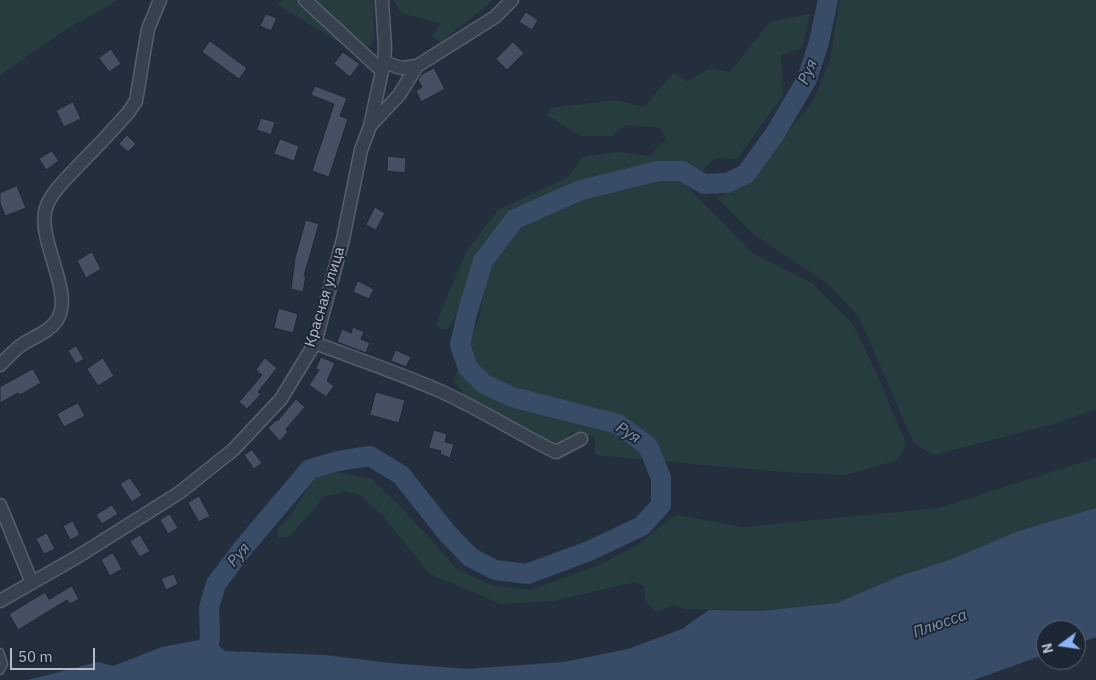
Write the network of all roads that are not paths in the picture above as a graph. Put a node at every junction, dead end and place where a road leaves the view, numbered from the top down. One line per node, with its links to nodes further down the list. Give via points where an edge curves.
1 (160, 0): 9 (street, via 148,29 136,101 57,190 46,207 46,233 62,310 43,334 23,344)
2 (305, 0): 5 (street)
3 (382, 0): 5 (street, via 385,48)
4 (512, 0): 6 (street, Красная улица, via 495,17)
5 (382, 66): 6 (street); 7 (street)
6 (417, 66): 7 (street, Красная улица, via 399,95)
7 (370, 126): 8 (street, Красная улица, via 361,150 343,238)
8 (315, 343): 10 (street, via 440,391 556,452); 12 (street, Красная улица, via 280,399 233,450 179,493)
9 (0, 364)
10 (581, 439)
11 (0, 504): 12 (street)
12 (32, 583): 13 (street, Красная улица)
13 (0, 600)
14 (0, 652): 15 (lane, via 4,664)
15 (0, 671)

